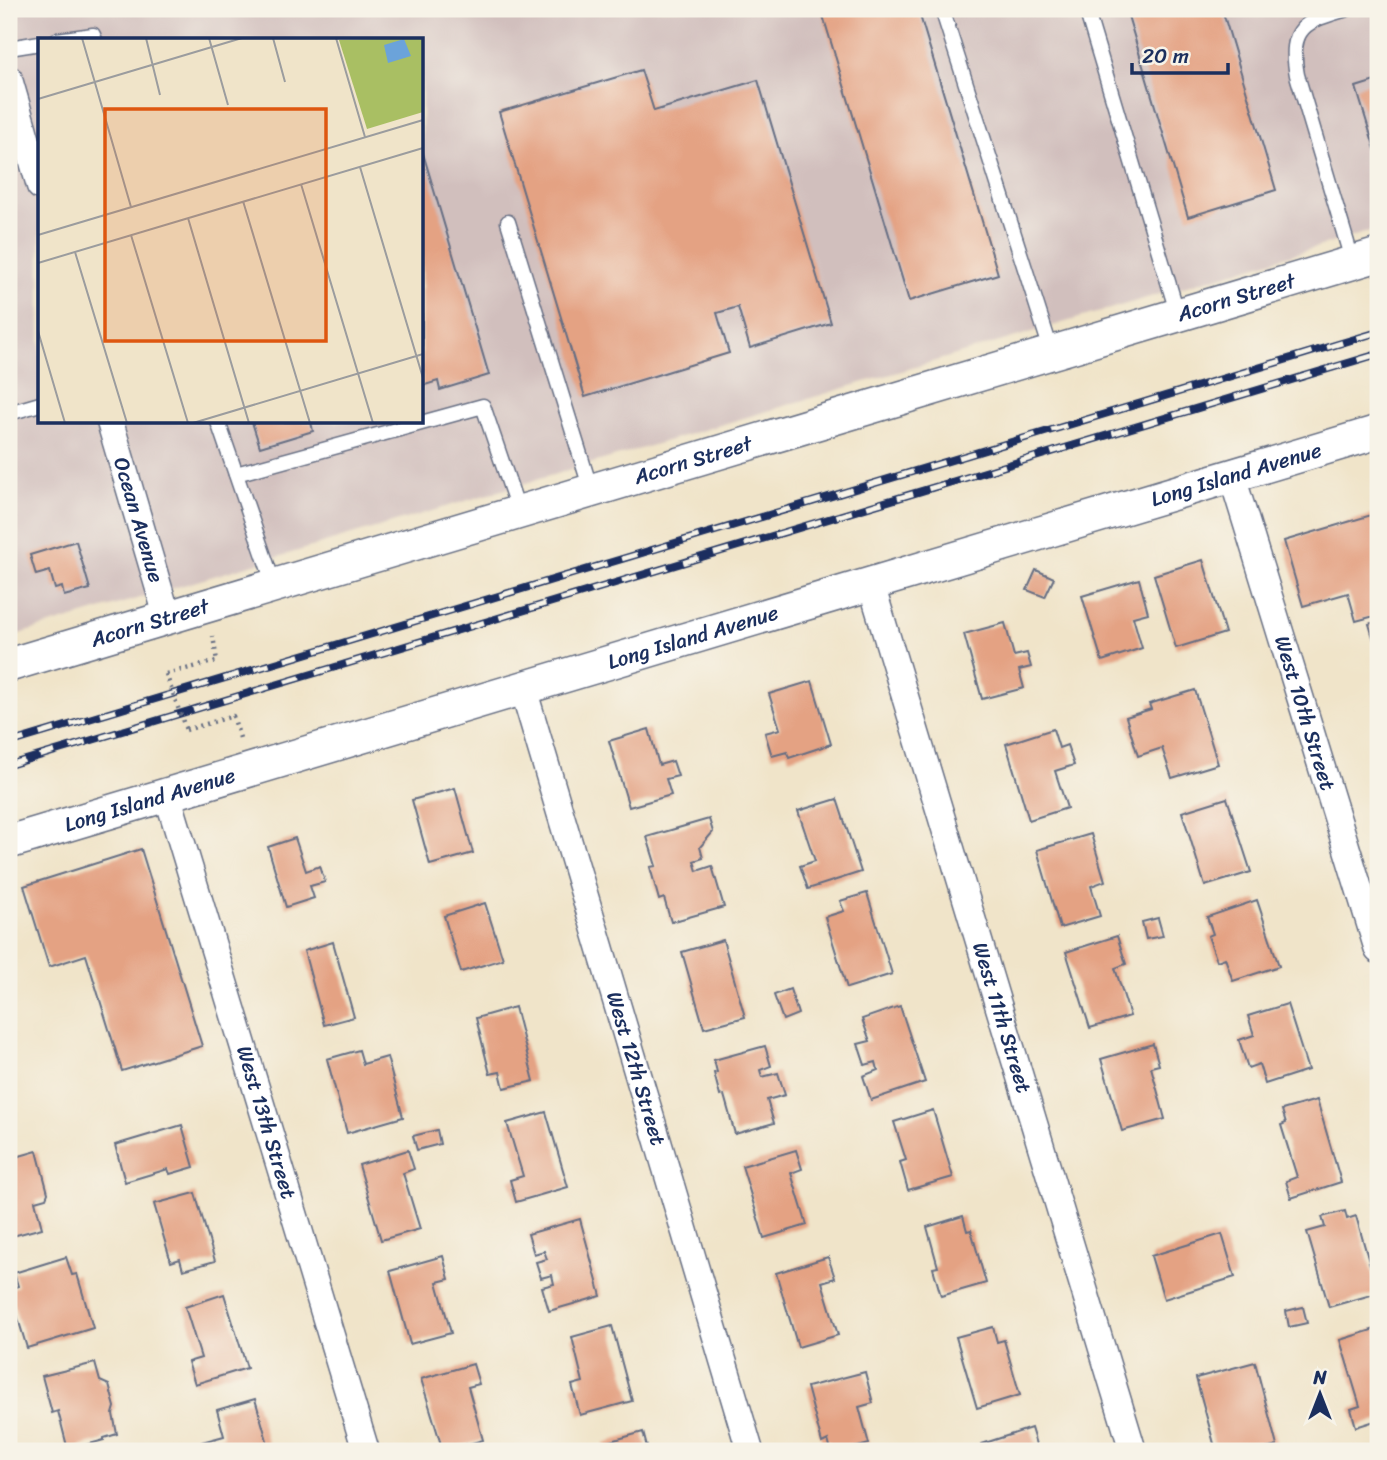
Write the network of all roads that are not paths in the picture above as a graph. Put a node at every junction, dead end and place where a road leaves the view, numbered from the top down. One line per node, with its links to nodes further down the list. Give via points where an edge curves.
1 (942, 9): 13 (lane)
2 (1086, 9): 12 (lane)
3 (1347, 9): 11 (lane, via 1304,27 1295,41 1294,57)
4 (71, 38): 5 (lane)
5 (94, 38)
6 (38, 43): 7 (lane)
7 (9, 48)
8 (9, 79): 9 (street)
9 (38, 179)
10 (508, 222): 23 (lane)
11 (1366, 259): 12 (street, Acorn Street)
12 (1178, 315): 13 (street, Acorn Street)
13 (1052, 353): 23 (street, Acorn Street)
14 (38, 405): 15 (lane)
15 (9, 413)
16 (424, 422): 24 (lane, via 484,406)
17 (111, 424): 27 (street, Ocean Avenue)
18 (219, 424): 21 (lane)
19 (418, 424): 21 (lane)
20 (1378, 432): 22 (street, Long Island Avenue)
21 (236, 474): 26 (lane)
22 (1232, 476): 25 (street, Long Island Avenue); 32 (street, West 10th Street)
23 (591, 490): 24 (street, Acorn Street)
24 (519, 512): 26 (street, Acorn Street)
25 (871, 583): 29 (street, Long Island Avenue); 35 (street, West 11th Street)
26 (274, 585): 27 (street, Acorn Street)
27 (167, 616): 28 (street, Acorn Street)
28 (9, 665)
29 (523, 688): 30 (street, Long Island Avenue); 34 (street, West 12th Street)
30 (167, 794): 31 (street, Long Island Avenue); 33 (street, West 13th Street)
31 (9, 842)
32 (1378, 950)
33 (366, 1451)
34 (750, 1451)
35 (1132, 1451)

